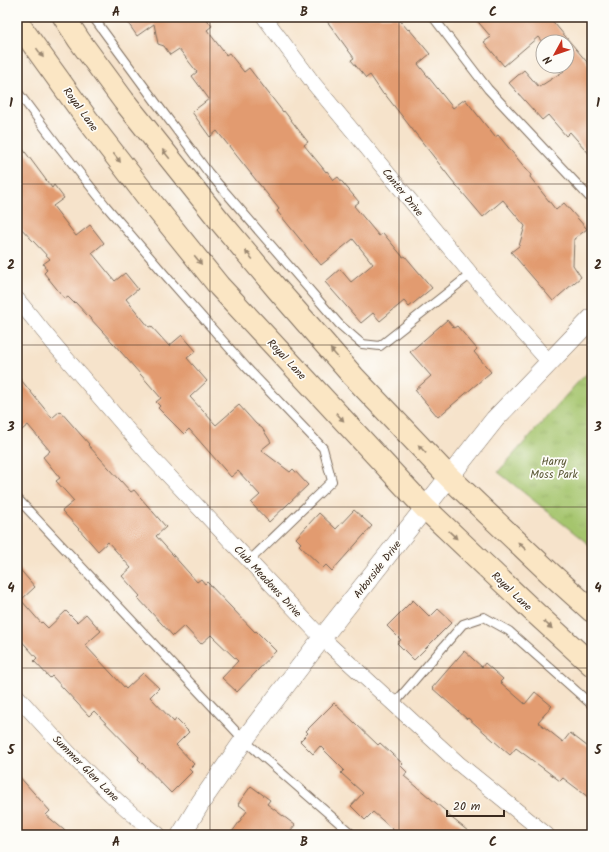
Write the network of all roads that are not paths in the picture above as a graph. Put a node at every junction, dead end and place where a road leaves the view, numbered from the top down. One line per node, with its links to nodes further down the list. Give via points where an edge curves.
1 (64, 17): 12 (main road, one-way to 1, via 353,376 277,289 124,101)
2 (93, 17): 8 (lane, via 208,172 339,324 362,344 380,346)
3 (264, 17): 8 (street, Canter Drive, via 314,84)
4 (433, 17): 7 (lane, via 488,89)
5 (17, 22): 14 (main road, Royal Lane, one-way to 14, via 152,204 219,286)
6 (17, 91): 15 (lane, via 97,194 166,276 246,367 323,448 332,481)
7 (592, 200)
8 (471, 274): 11 (street, Canter Drive)
9 (17, 298): 15 (street, Club Meadows Drive, via 151,457)
10 (592, 318): 11 (street, Arborside Drive)
11 (549, 362): 12 (street, Arborside Drive, via 494,419)
12 (449, 477): 14 (street, Arborside Drive); 16 (main road, one-way to 12)
13 (17, 498): 22 (lane)
14 (425, 508): 17 (street, Arborside Drive); 18 (main road, Royal Lane, one-way to 18)
15 (249, 561): 17 (street, Club Meadows Drive)
16 (592, 611)
17 (322, 638): 20 (street, Club Meadows Drive); 22 (street, Arborside Drive)
18 (592, 665)
19 (17, 696): 23 (street, Summer Glen Lane, via 96,781)
20 (394, 704): 21 (lane, via 463,624 484,617 509,631); 26 (street, Club Meadows Drive, via 458,763)
21 (592, 705)
22 (244, 740): 24 (street, Arborside Drive, via 200,802); 25 (lane)
23 (159, 835)
24 (182, 835)
25 (353, 835)
26 (547, 835)

